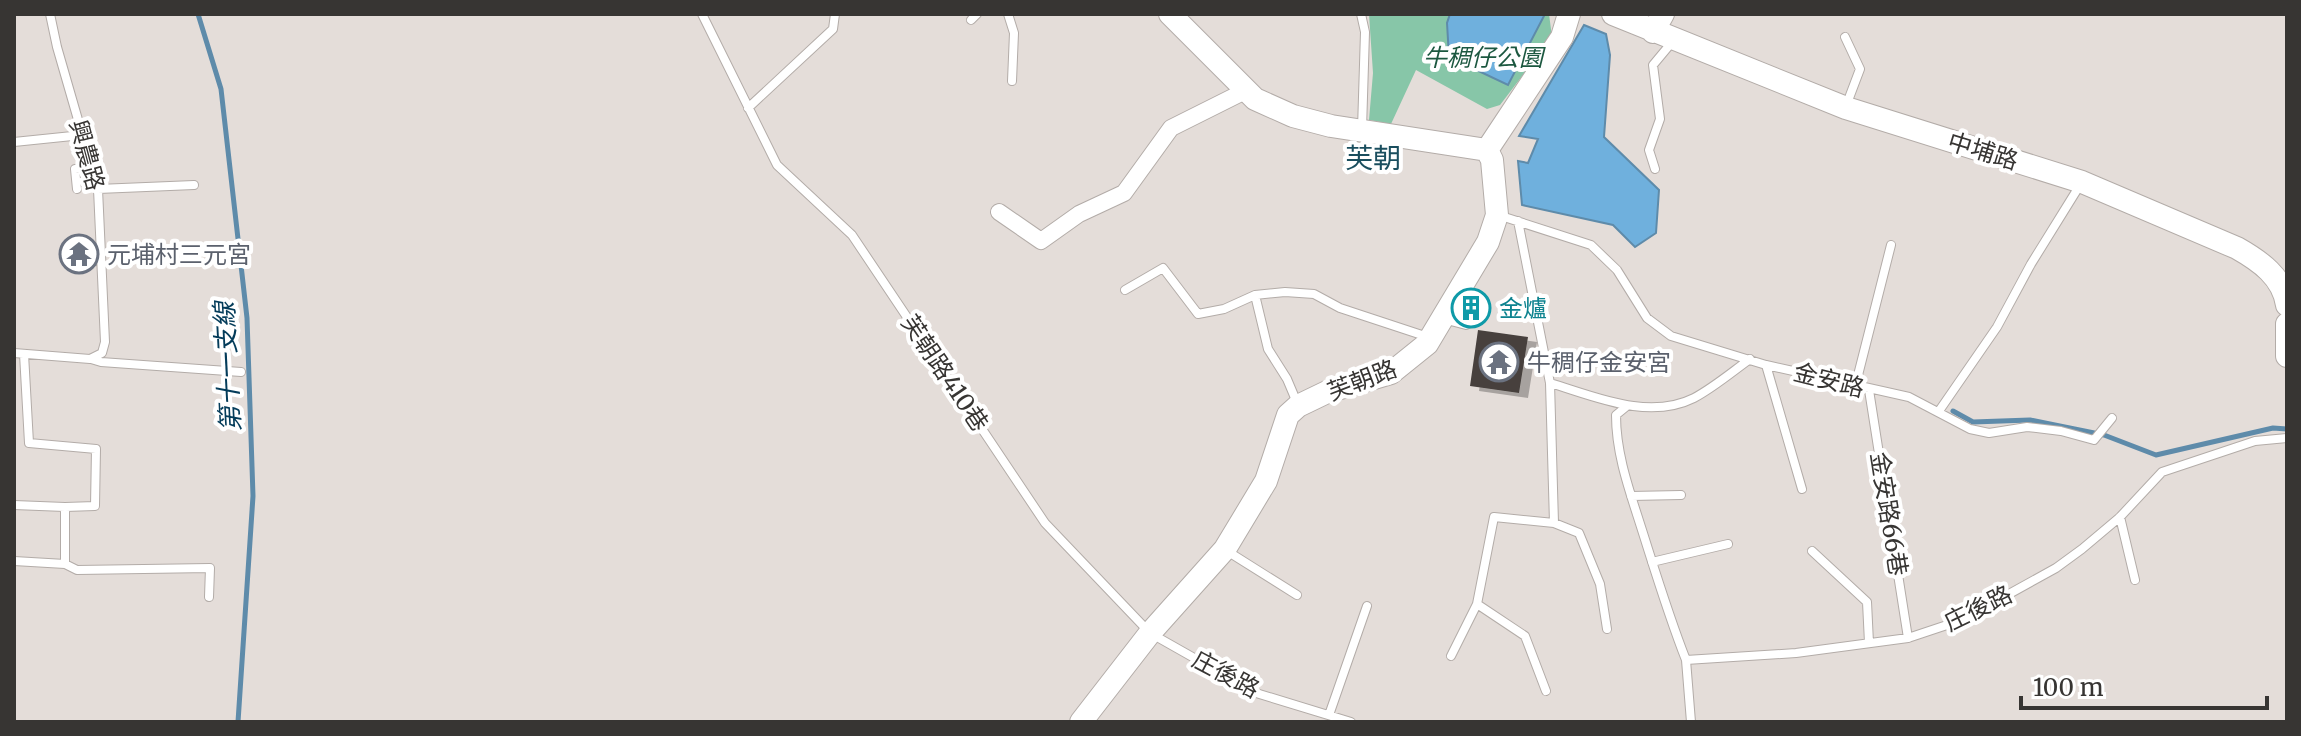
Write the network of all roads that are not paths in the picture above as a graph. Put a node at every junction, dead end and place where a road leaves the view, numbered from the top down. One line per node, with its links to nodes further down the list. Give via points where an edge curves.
1 (50, 14): 16 (lane, 興農路)
2 (702, 14): 13 (lane, 芙朝路410巷)
3 (835, 14): 13 (lane, via 833,29)
4 (1008, 14): 11 (lane, via 1014,33)
5 (1170, 14): 12 (street)
6 (1361, 14): 15 (lane)
7 (1569, 14): 18 (street, via 1562,37)
8 (1613, 14): 9 (street, 中埔路)
9 (1663, 29): 14 (street, 中埔路); 20 (lane, via 1653,65 1660,119 1649,150)
10 (1845, 37): 14 (lane, via 1860,69)
11 (1012, 81)
12 (1247, 90): 15 (street, via 1293,116); 25 (street, via 1171,128 1124,193 1079,214 1041,241)
13 (748, 108): 68 (lane, 芙朝路410巷, via 777,165 852,235 1045,523)
14 (1846, 108): 21 (street, 中埔路)
15 (1362, 130): 18 (street)
16 (82, 135): 17 (lane); 19 (lane, 興農路)
17 (14, 142)
18 (1487, 150): 26 (street, 芙朝路)
19 (92, 167): 23 (lane, via 75,169); 24 (lane, 興農路)
20 (1655, 169)
21 (2082, 182): 30 (street, 中埔路, via 2237,248 2272,273 2285,291); 46 (lane, via 1997,327)
22 (194, 185): 24 (lane)
23 (77, 189)
24 (98, 189): 37 (lane, 興農路, via 105,342 102,353)
25 (999, 212)
26 (1508, 218): 33 (street, 芙朝路); 38 (lane, 金安路, via 1591,245 1617,270 1647,318 1671,336); 41 (lane)
27 (1891, 245): 42 (lane)
28 (1125, 290): 29 (lane, via 1163,268 1198,314)
29 (1255, 295): 33 (lane, via 1314,294 1340,308); 44 (lane, via 1268,349)
30 (2287, 305)
31 (1483, 317): 33 (lane)
32 (2287, 324): 36 (street)
33 (1437, 328): 44 (street, 芙朝路, via 1427,344 1391,373)
34 (14, 353): 35 (lane)
35 (24, 354): 37 (lane); 53 (lane, via 29,443 96,449 95,506)
36 (2287, 356)
37 (90, 359): 40 (lane)
38 (1750, 359): 39 (lane, 金安路); 45 (lane, via 1693,399 1662,407)
39 (1766, 365): 42 (lane, 金安路); 49 (lane)
40 (241, 372)
41 (1550, 383): 45 (lane); 55 (lane)
42 (1855, 387): 43 (lane, 金安路)
43 (1869, 390): 46 (lane, 金安路, via 1909,397); 69 (lane, 金安路66巷)
44 (1298, 406): 57 (street, 芙朝路, via 1288,415 1266,481)
45 (1627, 406): 51 (lane, via 1616,415 1616,437)
46 (1939, 411): 47 (lane, 金安路, via 1989,433 2027,427 2094,440)
47 (2112, 418)
48 (2287, 438): 54 (lane, 庄後路, via 2255,441 2162,472)
49 (1802, 489)
50 (1681, 495): 51 (lane)
51 (1631, 496): 60 (lane)
52 (14, 505): 53 (lane)
53 (65, 507): 61 (lane)
54 (2120, 517): 62 (lane); 69 (lane, 庄後路, via 2056,568 1962,620)
55 (1554, 523): 65 (lane, via 1494,517); 67 (lane, via 1579,533 1600,584)
56 (1728, 544): 60 (lane)
57 (1225, 549): 63 (lane); 68 (street, 芙朝路)
58 (1812, 551): 70 (lane, via 1867,602)
59 (14, 561): 61 (lane)
60 (1652, 562): 72 (lane)
61 (65, 564): 64 (lane, via 77,570 210,568)
62 (2135, 580)
63 (1297, 595)
64 (209, 597)
65 (1477, 604): 71 (lane); 73 (lane, via 1525,636)
66 (1367, 606): 74 (lane)
67 (1607, 629)
68 (1150, 633): 74 (lane, 庄後路, via 1256,693); 75 (street, 芙朝路)
69 (1908, 638): 70 (lane, 庄後路)
70 (1869, 643): 72 (lane, 庄後路)
71 (1451, 656)
72 (1686, 660): 77 (lane)
73 (1546, 691)
74 (1329, 715): 76 (lane, 庄後路)
75 (1081, 722)
76 (1351, 722)
77 (1691, 722)

